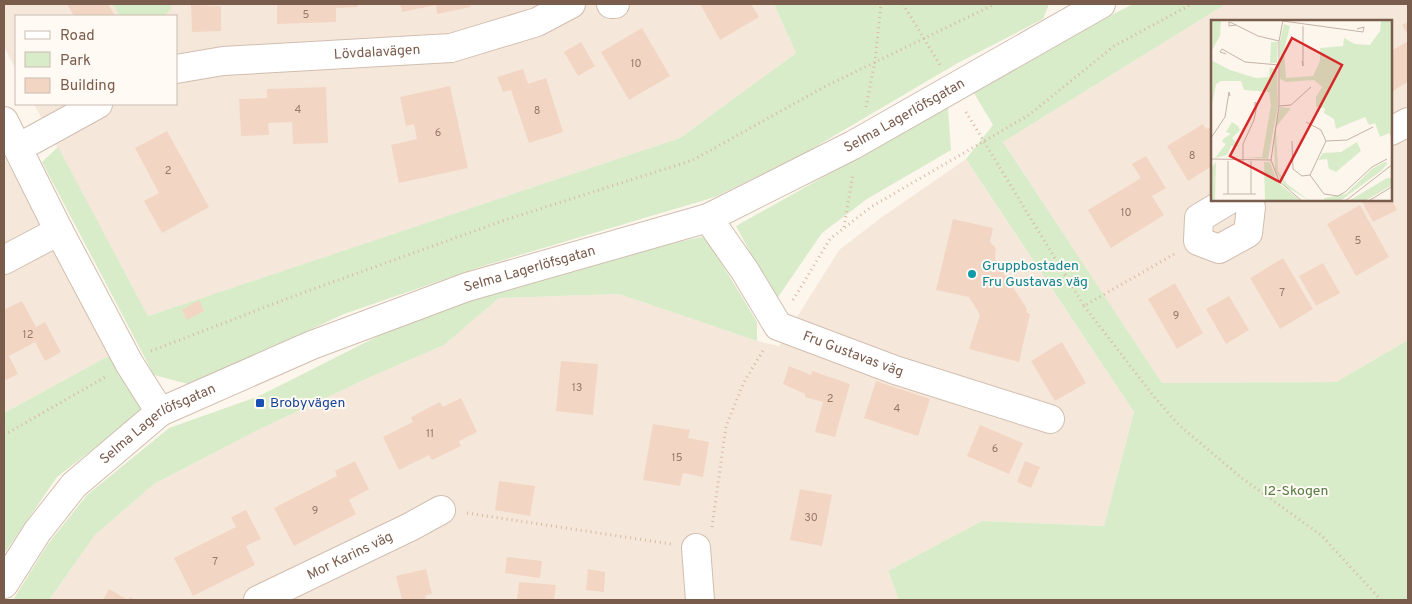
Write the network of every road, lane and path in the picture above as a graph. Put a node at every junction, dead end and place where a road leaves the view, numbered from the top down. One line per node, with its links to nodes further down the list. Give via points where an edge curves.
1 (571, 4): 9 (street, Lövdalavägen, via 536,22 451,48 224,61)
2 (611, 4): 3 (street)
3 (615, 4)
4 (903, 4): 8 (path)
5 (995, 4): 8 (path)
6 (1192, 4): 16 (path, via 1114,46 1029,114)
7 (1095, 5): 19 (street, Selma Lagerlöfsgatan, via 853,145)
8 (923, 38): 10 (path); 24 (path, via 824,87 693,160 505,220 294,296 145,353)
9 (178, 69)
10 (944, 71)
11 (96, 105): 17 (street)
12 (966, 110): 16 (path)
13 (4, 121): 17 (street)
14 (1408, 122): 15 (street)
15 (1392, 130)
16 (984, 142): 23 (path)
17 (18, 148): 20 (street)
18 (1245, 202): 21 (street, via 1199,218); 21 (street, via 1248,233 1219,249)
19 (708, 218): 25 (street, Selma Lagerlöfsgatan, via 467,286 312,346); 26 (street, Fru Gustavas väg, via 778,326 895,370)
20 (59, 231): 22 (street); 24 (street)
21 (1198, 241): 23 (path)
22 (4, 260)
23 (1084, 306): 33 (path, via 1180,426 1243,479 1321,535)
24 (129, 363): 25 (street); 27 (path)
25 (160, 412): 30 (street, Selma Lagerlöfsgatan, via 74,486 37,532)
26 (1050, 419)
27 (4, 435)
28 (442, 510): 29 (path); 31 (street, Mor Karins väg)
29 (696, 548): 32 (street)
30 (4, 584)
31 (258, 600)
32 (700, 600)
33 (1381, 600)

